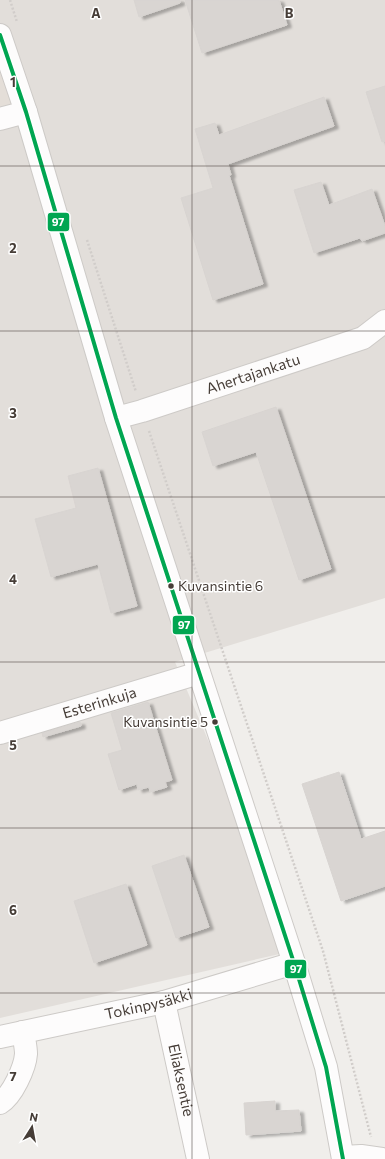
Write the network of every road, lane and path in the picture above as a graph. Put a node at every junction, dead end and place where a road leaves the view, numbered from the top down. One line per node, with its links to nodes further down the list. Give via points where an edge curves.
1 (10, 0): 2 (path)
2 (10, 32): 3 (street)
3 (26, 112): 4 (street); 8 (street)
4 (0, 119)
5 (87, 239): 7 (path)
6 (385, 321): 7 (street, Ahertajankatu, via 363,338)
7 (142, 411): 8 (street, Ahertajankatu); 17 (path, via 323,951)
8 (116, 418): 9 (street)
9 (199, 673): 10 (street, Esterinkuja); 11 (street)
10 (0, 732)
11 (294, 963): 12 (street, Tokinpysäkki); 16 (street, via 326,1067)
12 (164, 1002): 13 (street, Tokinpysäkki); 18 (street, Eliaksentie)
13 (23, 1032): 14 (street, Tokinpysäkki); 15 (street, via 26,1054 18,1080)
14 (0, 1037)
15 (0, 1103)
16 (343, 1158): 17 (street)
17 (379, 1158)
18 (198, 1159)

